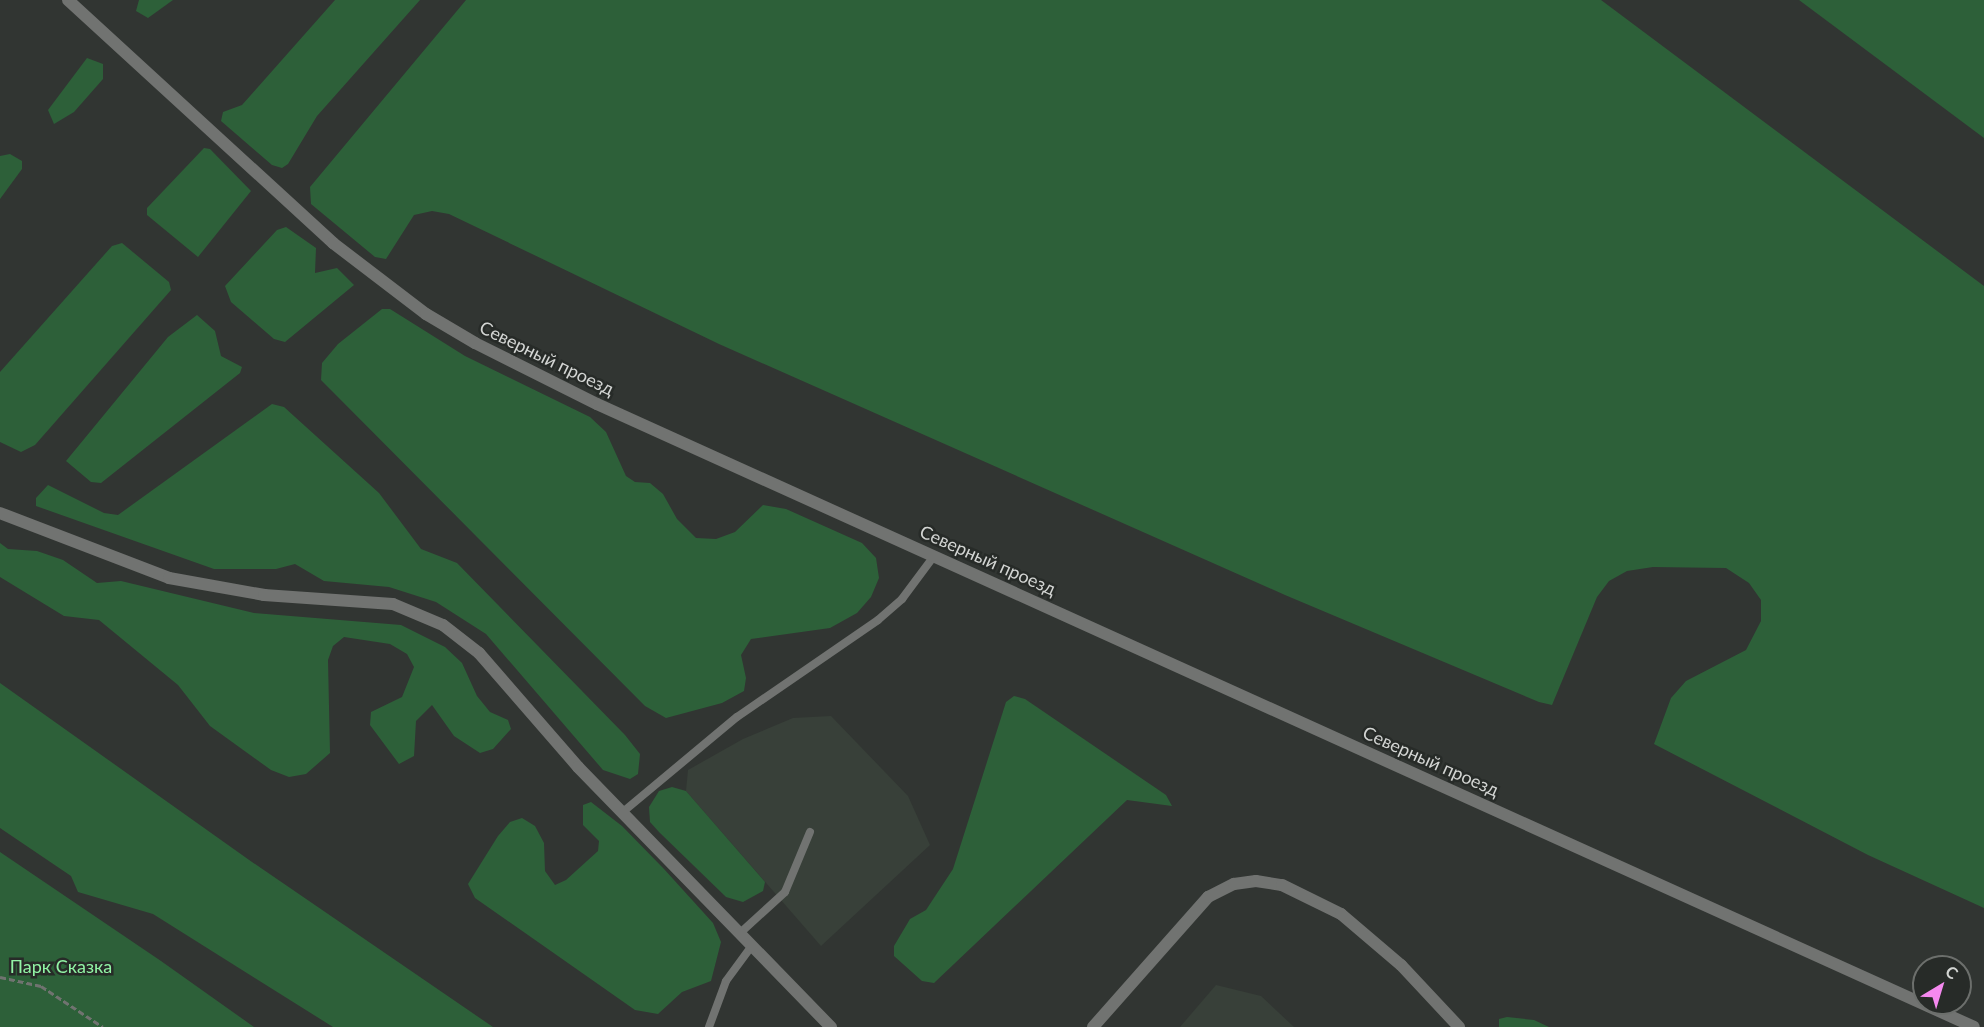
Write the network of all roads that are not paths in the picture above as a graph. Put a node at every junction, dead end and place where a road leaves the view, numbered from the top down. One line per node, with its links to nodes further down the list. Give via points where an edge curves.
1 (68, 0): 3 (street, Северный проезд, via 301,215 426,314 597,404)
2 (0, 513): 4 (street, via 169,578 264,595 366,600 420,613 479,653 533,718)
3 (934, 556): 4 (lane, via 902,598 878,620 737,717); 12 (street, Северный проезд)
4 (624, 811): 6 (street)
5 (810, 832): 6 (lane, via 785,892)
6 (739, 934): 7 (street)
7 (751, 947): 8 (lane, via 726,981); 9 (street)
8 (709, 1027)
9 (831, 1027)
10 (1093, 1027): 11 (street, via 1208,897 1234,884 1256,881 1282,885 1341,914 1401,965)
11 (1459, 1027)
12 (1974, 1027)

